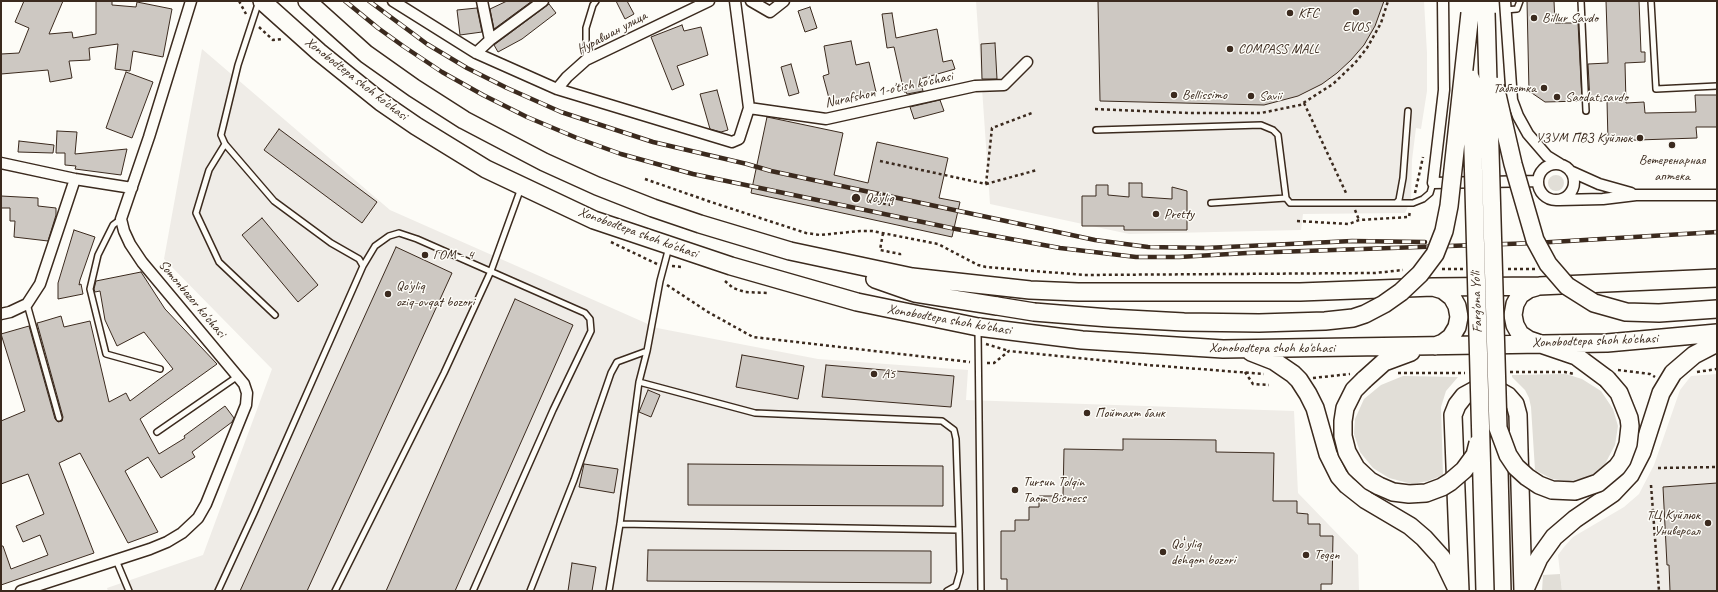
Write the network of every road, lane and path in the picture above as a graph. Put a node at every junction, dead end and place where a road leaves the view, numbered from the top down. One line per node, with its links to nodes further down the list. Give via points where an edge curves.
1 (191, 1): 47 (street)
2 (260, 1): 34 (lane, via 238,65 222,126 221,135); 46 (highway, Xonobodtepa shoh ko'chasi, via 387,106 451,149)
3 (307, 1): 63 (highway, Xonobodtepa shoh ko'chasi, via 355,44 408,84 464,120 518,149 597,186 653,208)
4 (393, 1): 20 (street)
5 (482, 1): 19 (street)
6 (543, 1): 19 (street)
7 (596, 1): 21 (lane, via 586,28)
8 (708, 1): 21 (street, Нуравшан улица)
9 (735, 1): 28 (street)
10 (751, 1): 11 (street, via 770,12)
11 (784, 1)
12 (1388, 1): 27 (path, via 1381,23 1355,63 1333,84)
13 (1443, 1): 26 (street)
14 (1520, 1): 17 (lane, via 1517,9)
15 (1581, 1): 31 (lane)
16 (1651, 1): 24 (lane, via 1656,88)
17 (1505, 5): 23 (street)
18 (1478, 13): 63 (highway, bridge, via 1449,206 1444,231 1435,254 1411,283 1390,300 1353,318 1259,323 1184,322 1042,312 915,292); 72 (highway, bridge, via 1513,164 1535,240 1552,270 1580,296 1618,311 1659,313); 94 (highway, Farg'ona Yo'li, bridge)
19 (490, 40): 20 (street)
20 (476, 53): 25 (street)
21 (586, 60): 25 (street, Нуравшан улица)
22 (1027, 62): 28 (street, Nurafshon 1-o'tish ko'chasi, via 1004,85 975,86 826,119)
23 (1510, 85): 26 (street, via 1495,106 1478,113 1469,112 1456,105); 38 (street, via 1512,100 1528,134 1547,156)
24 (1717, 86)
25 (557, 89): 28 (street, via 732,142 739,139)
26 (1444, 90): 44 (street)
27 (1304, 103): 29 (path, via 1261,113); 54 (path)
28 (749, 108)
29 (1095, 109)
30 (1408, 111): 55 (lane, via 1403,178 1399,200)
31 (1586, 111)
32 (1032, 114): 45 (path, via 992,128)
33 (1096, 130): 50 (lane, via 1260,125 1278,135)
34 (225, 144): 65 (lane, via 274,201 331,243 359,259); 74 (lane, via 209,170 196,213 219,262)
35 (1424, 155): 56 (path)
36 (880, 161): 45 (path)
37 (1, 163): 41 (street)
38 (1560, 164): 40 (street); 43 (street, via 1547,166)
39 (1037, 170): 45 (path)
40 (1570, 171): 48 (street, via 1599,184); 51 (street, via 1574,182 1573,189)
41 (76, 179): 47 (street); 71 (street, via 40,284)
42 (645, 179): 61 (path, via 806,232 820,235 867,230)
43 (1537, 181): 44 (street); 51 (street, via 1544,196 1554,201)
44 (1433, 183): 56 (lane, via 1430,193)
45 (986, 184)
46 (522, 187): 62 (highway, Xonobodtepa shoh ko'chasi, via 594,220); 67 (lane)
47 (132, 188): 58 (street)
48 (1636, 195): 49 (street); 51 (street)
49 (1717, 195)
50 (1286, 198): 53 (lane); 54 (lane, via 1290,203)
51 (1560, 200)
52 (871, 201): 57 (path)
53 (1211, 203)
54 (1351, 203): 55 (lane); 59 (path)
55 (1396, 203): 56 (lane)
56 (1413, 203): 59 (path, via 1409,217)
57 (891, 205)
58 (121, 219): 82 (lane, via 113,225 98,255 90,289 106,354); 88 (street, Somonbozor ko'chasi, via 130,244 142,262)
59 (1359, 220): 60 (path, via 1349,224)
60 (1297, 221)
61 (883, 233): 64 (path, via 880,250 900,254); 66 (path, via 938,244 986,267 1084,275 1375,273)
62 (669, 246): 75 (highway, Xonobodtepa shoh ko'chasi, via 857,302); 81 (lane)
63 (790, 251): 70 (highway, Xonobodtepa shoh ko'chasi, via 912,277 1030,290 1300,292)
64 (900, 257)
65 (363, 266): 67 (lane, via 374,246 389,236 400,233); 104 (lane)
66 (1405, 270)
67 (491, 271): 105 (lane, via 444,373); 106 (lane, via 585,313 590,319 591,331)
68 (1717, 278): 69 (highway, Xonobodtepa shoh ko'chasi)
69 (1539, 286): 70 (highway, Xonobodtepa shoh ko'chasi); 77 (highway, via 1520,295 1513,315 1520,334)
70 (1433, 287): 79 (highway, via 1443,290 1452,297 1459,317 1452,337)
71 (27, 304): 73 (street); 93 (lane)
72 (1717, 309)
73 (1, 314)
74 (275, 316)
75 (978, 327): 80 (highway, Xonobodtepa shoh ko'chasi, via 1082,340); 110 (lane)
76 (1717, 333): 77 (highway, Xonobodtepa shoh ko'chasi, via 1607,343)
77 (1539, 343): 79 (highway, Xonobodtepa shoh ko'chasi); 89 (highway, via 1576,356)
78 (1717, 343): 91 (highway, via 1684,362)
79 (1433, 347): 80 (highway, Xonobodtepa shoh ko'chasi); 94 (highway, bridge, via 1392,358 1378,366 1354,390 1345,408 1343,421 1345,444 1356,468 1370,481 1401,494 1418,494 1434,490 1461,474)
80 (1223, 349): 111 (highway, via 1260,354 1293,374 1312,400 1328,454 1339,476 1366,500 1410,526 1424,538 1445,563)
81 (647, 351): 90 (lane); 107 (lane, via 617,362 611,373 574,480)
82 (160, 369)
83 (1717, 369): 86 (path)
84 (1245, 372): 92 (path, via 1253,384)
85 (1565, 372): 87 (path)
86 (1696, 372)
87 (1578, 374)
88 (238, 376): 95 (lane); 101 (street, Somonbozor ko'chasi, via 246,388 247,401 216,484 202,511 188,529 175,538)
89 (1608, 378): 91 (path, via 1618,370 1650,374); 94 (highway, bridge, via 1626,409 1629,435 1622,460 1611,474 1598,484 1567,491 1552,490 1539,485 1512,461)
90 (639, 382): 99 (lane); 100 (lane, via 755,413 942,421 954,430 956,439)
91 (1666, 382): 115 (highway, via 1642,452 1630,474 1613,494 1575,519 1554,537 1536,562)
92 (1269, 385)
93 (59, 418)
94 (1489, 428): 113 (highway, Farg'ona Yo'li, bridge); 114 (highway, Farg'ona Yo'li)
95 (157, 432)
96 (1717, 467): 97 (path)
97 (1658, 468)
98 (1652, 485): 116 (path)
99 (620, 524): 100 (lane); 108 (lane)
100 (959, 530): 109 (lane, via 960,572 956,586)
101 (116, 560): 102 (street, Somonbozor ko'chasi); 103 (lane)
102 (21, 591)
103 (129, 591)
104 (218, 591)
105 (335, 591)
106 (473, 591)
107 (530, 591)
108 (609, 591)
109 (947, 591)
110 (981, 591)
111 (1457, 591)
112 (1460, 591): 115 (highway, via 1454,415 1457,404 1464,396 1474,390 1487,388 1508,396 1515,404 1518,415)
113 (1485, 591)
114 (1502, 591)
115 (1524, 591)
116 (1659, 591)

